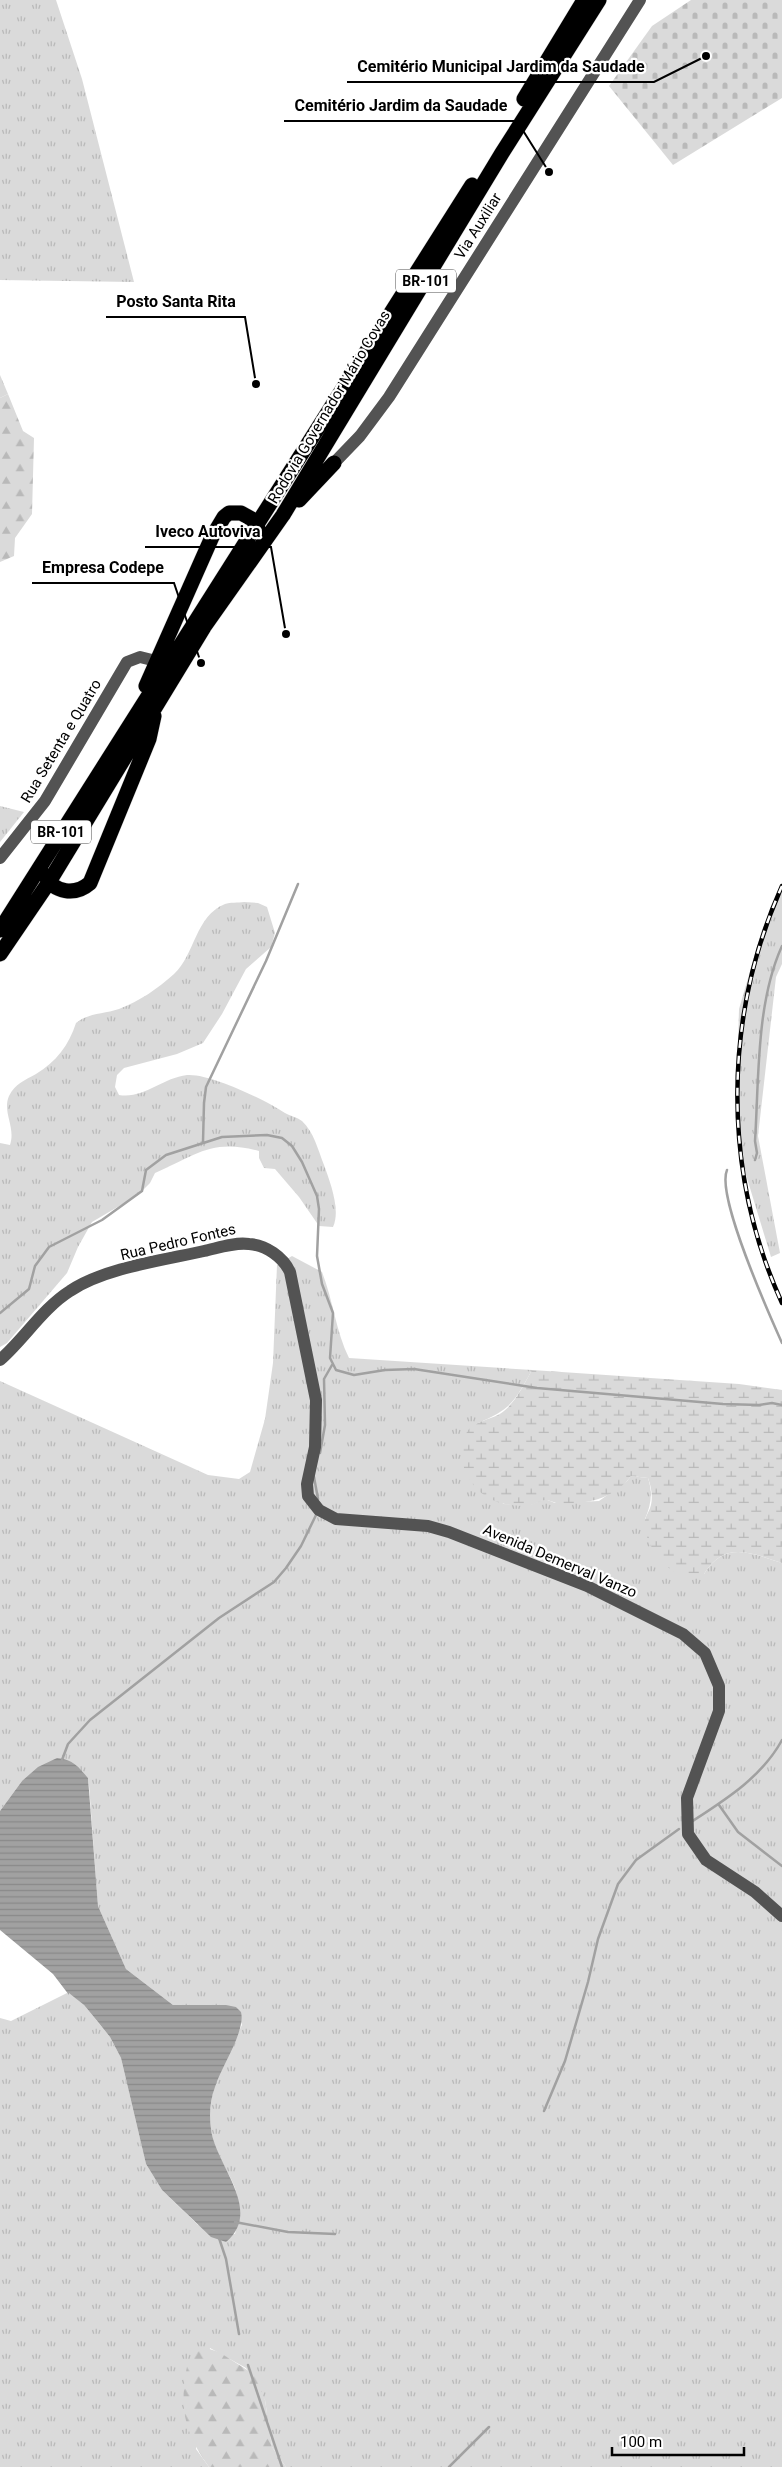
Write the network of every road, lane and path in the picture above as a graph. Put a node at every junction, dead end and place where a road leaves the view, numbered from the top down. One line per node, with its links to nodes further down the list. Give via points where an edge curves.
1 (584, 0): 7 (highway, Rodovia Governador Mário Covas / BR-101, via 453,214)
2 (599, 0): 4 (highway, Rodovia Governador Mário Covas / BR-101, via 502,153)
3 (640, 0): 5 (street, Via Auxiliar, via 388,397 353,444)
4 (316, 461): 5 (highway, via 324,466); 6 (highway, Rodovia Governador Mário Covas / BR-101)
5 (334, 462): 6 (highway)
6 (283, 515): 8 (highway, Rodovia Governador Mário Covas / BR-101)
7 (257, 522): 8 (highway, via 258,535); 9 (highway, via 242,512 228,512 224,517); 10 (highway, Rodovia Governador Mário Covas / BR-101)
8 (250, 560): 10 (highway, Rodovia Governador Mário Covas / BR-101)
9 (156, 661): 10 (highway, via 146,682); 11 (street, Rua Setenta e Quatro, via 140,657 127,662 45,801)
10 (150, 703): 12 (highway, Rodovia Governador Mário Covas / BR-101); 13 (highway, Rodovia Governador Mário Covas / BR-101); 13 (highway, via 150,738 96,874 82,890 71,892 60,890)
11 (0, 858)
12 (44, 858): 13 (highway); 14 (highway, Rodovia Governador Mário Covas / BR-101)
13 (49, 882): 15 (highway, Rodovia Governador Mário Covas / BR-101)
14 (0, 930)
15 (0, 954)
16 (0, 1360): 17 (street, Rua Pedro Fontes, via 55,1302 81,1284 150,1263 237,1244 259,1246 278,1256 290,1272 316,1400 315,1447 307,1484 308,1496)
17 (319, 1510): 18 (street, Avenida Demerval Vanzo, via 336,1518 428,1526 449,1532 587,1586 683,1634 705,1653 719,1686 719,1711 687,1798 688,1834 706,1860 755,1892)
18 (782, 1916)

